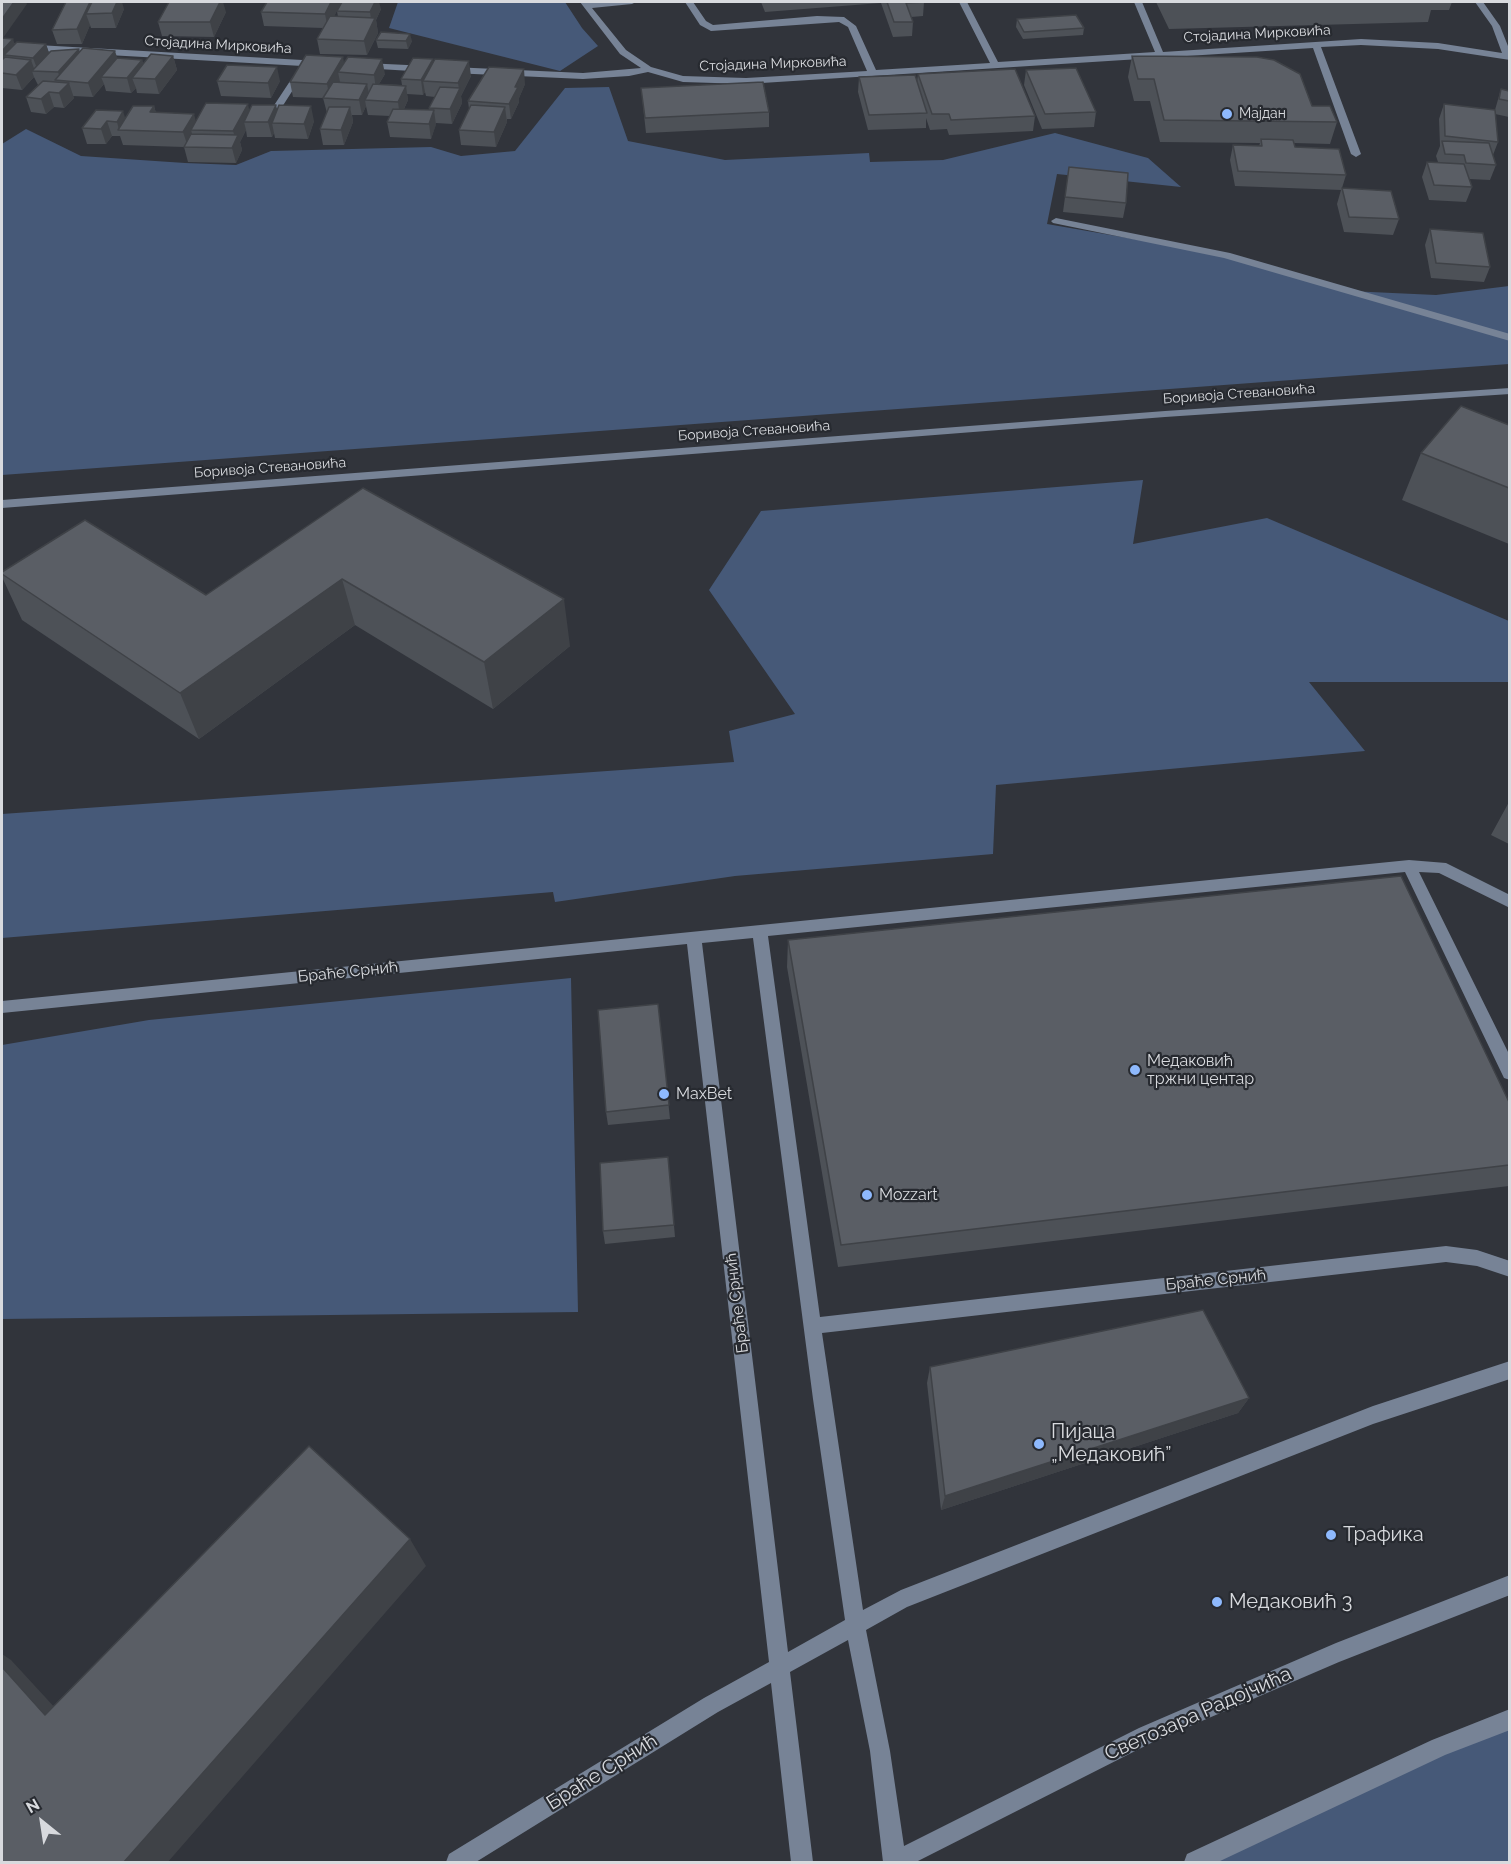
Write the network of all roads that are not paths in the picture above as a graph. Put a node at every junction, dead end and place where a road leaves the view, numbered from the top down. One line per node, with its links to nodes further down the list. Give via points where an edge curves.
1 (632, 2): 6 (street)
2 (689, 2): 16 (street, via 711,28 841,20 852,26)
3 (963, 2): 14 (street)
4 (1138, 2): 9 (street)
5 (1479, 2): 10 (street, via 1496,26)
6 (586, 4): 15 (street, via 623,52)
7 (1316, 44): 9 (street, Стојадина Мирковића); 10 (street, Стојадина Мирковића, via 1406,44); 18 (street)
8 (2, 46): 11 (street, Стојадина Мирковића)
9 (1160, 54): 14 (street, Стојадина Мирковића)
10 (1508, 57)
11 (306, 63): 12 (street, Стојадина Мирковића); 17 (street)
12 (329, 64)
13 (353, 66): 15 (street, Стојадина Мирковића, via 567,76)
14 (996, 66): 16 (street, Стојадина Мирковића)
15 (648, 69): 16 (street, Стојадина Мирковића, via 700,81)
16 (873, 74)
17 (272, 116)
18 (1356, 154)
19 (1056, 221): 20 (street, via 1226,255)
20 (1509, 338)
21 (1509, 391): 22 (street, Боривоја Стевановића)
22 (2, 504)
23 (1409, 866): 24 (street, Браће Срнић, via 1441,867); 25 (street, Браће Срнић); 28 (street)
24 (1509, 902)
25 (760, 930): 26 (street, Браће Срнић); 30 (street)
26 (694, 937): 27 (street, Браће Срнић); 34 (street, Браће Срнић)
27 (2, 1007)
28 (1509, 1073)
29 (1509, 1269): 30 (street, Браће Срнић, via 1477,1258 1446,1254)
30 (813, 1326): 33 (street)
31 (1509, 1370): 33 (street, Браће Срнић, via 1362,1419 902,1599)
32 (1509, 1585): 36 (street, Светозара Радојчића, via 1336,1653 1146,1735)
33 (855, 1623): 34 (street, Браће Срнић); 36 (street, via 880,1751)
34 (781, 1668): 37 (street, Браће Срнић, via 711,1705); 38 (street, Браће Срнић)
35 (1509, 1719): 39 (street)
36 (895, 1862)
37 (457, 1863)
38 (802, 1863)
39 (1195, 1863)

